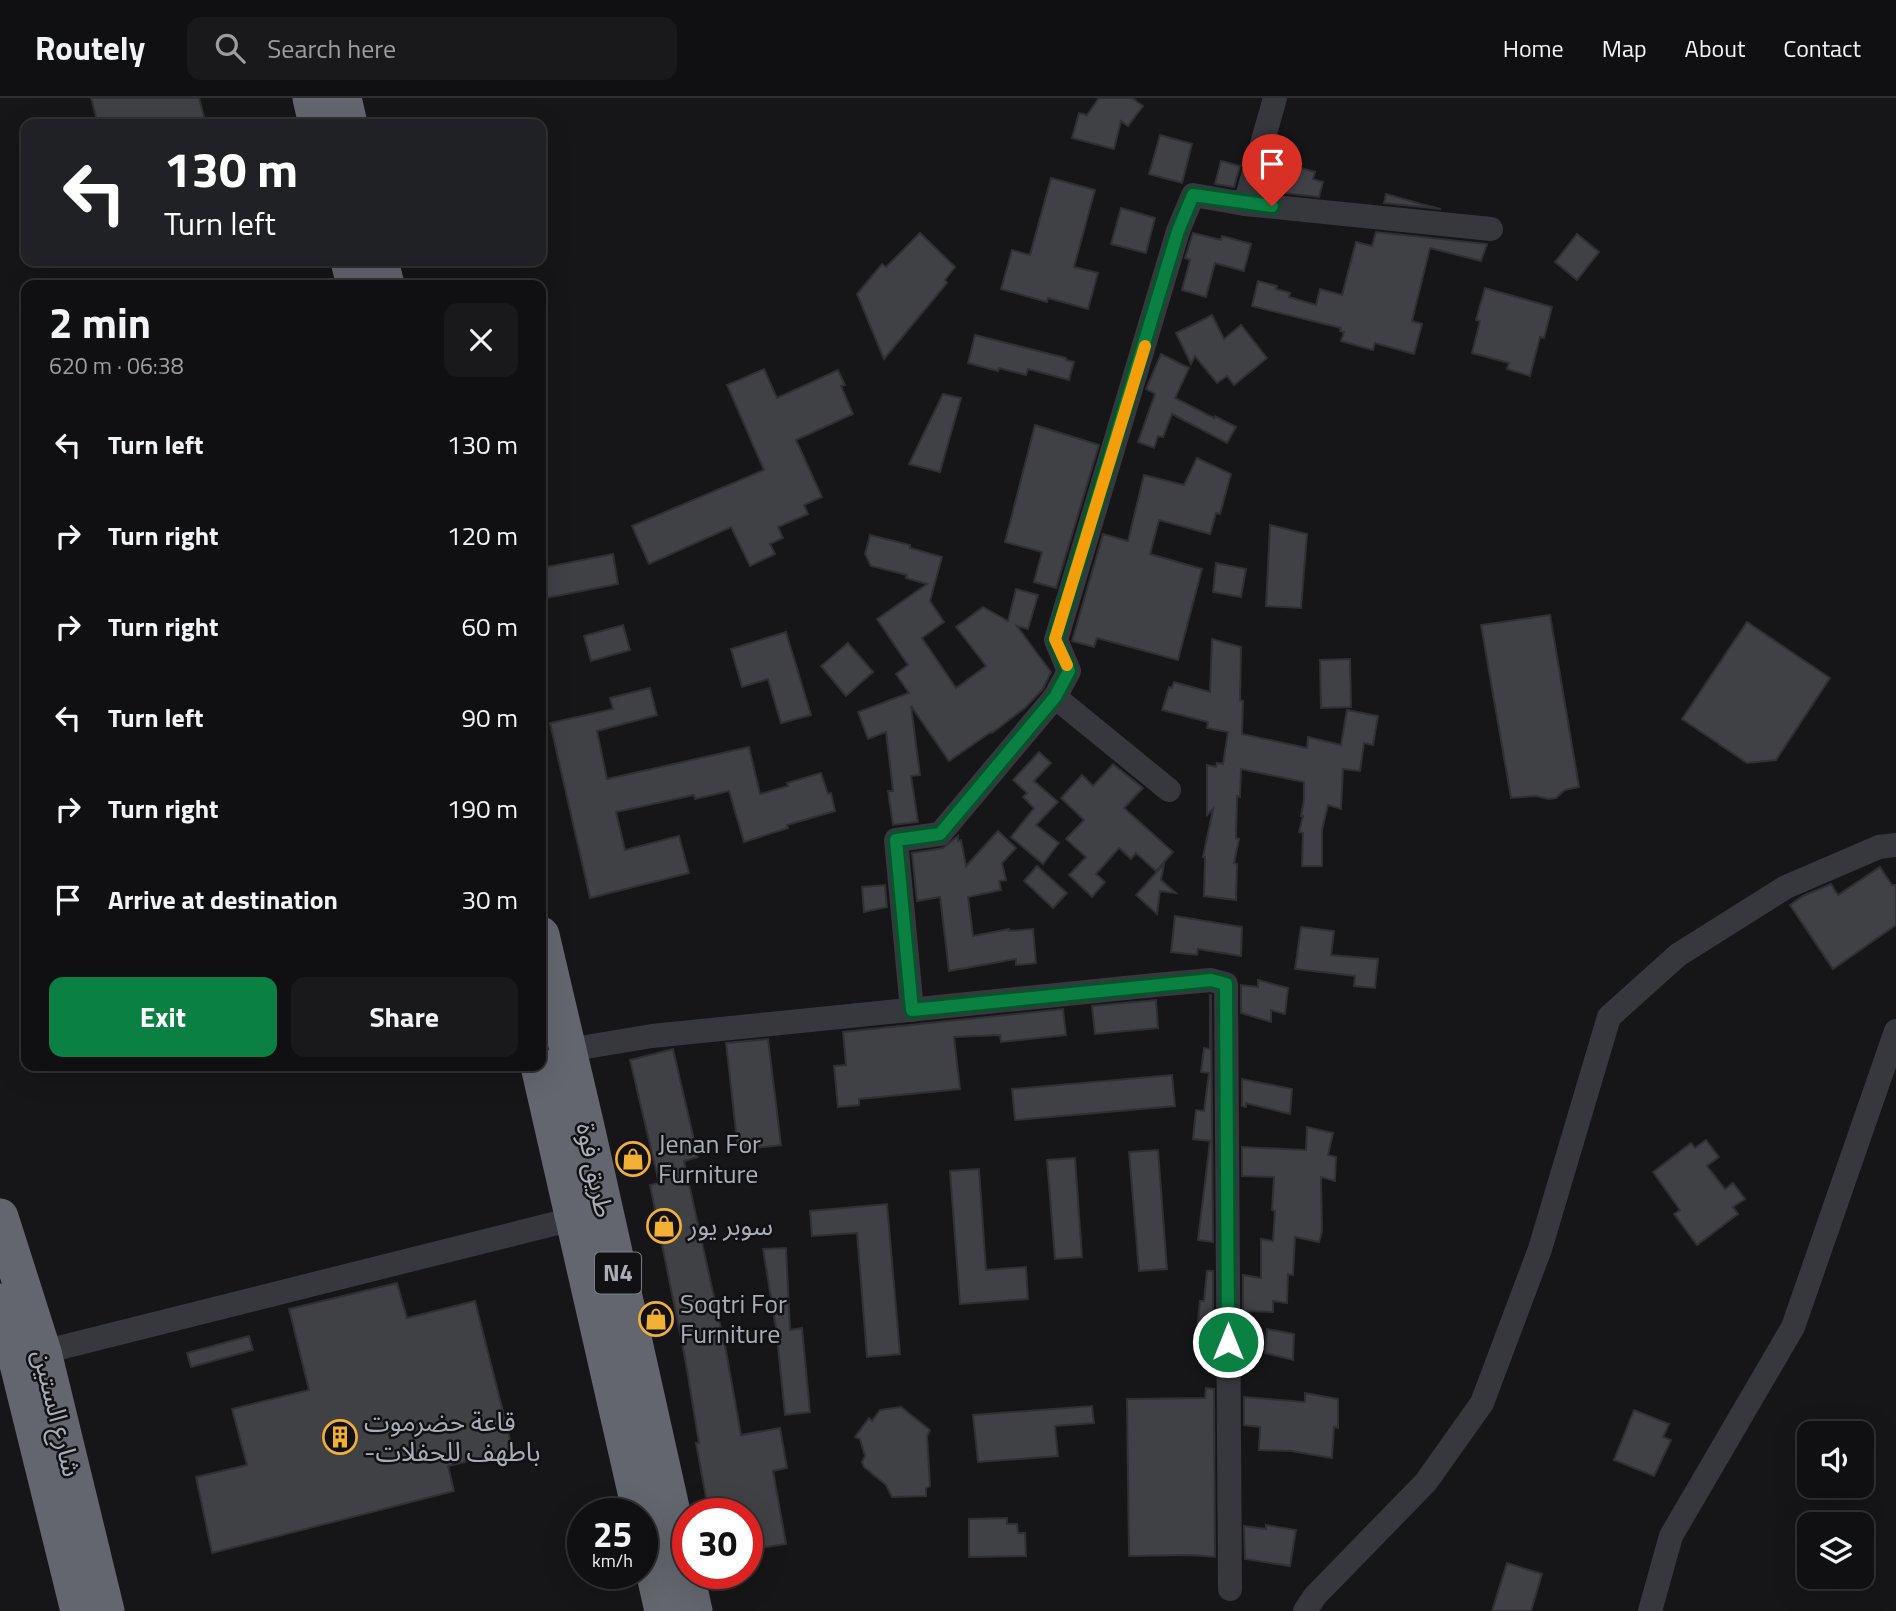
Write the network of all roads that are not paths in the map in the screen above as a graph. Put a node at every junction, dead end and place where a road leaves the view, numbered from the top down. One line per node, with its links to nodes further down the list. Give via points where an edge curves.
1 (311, 98): 4 (highway)
2 (343, 98): 5 (highway)
3 (1275, 98): 6 (street)
4 (316, 119)
5 (348, 119)
6 (1245, 204): 7 (street); 8 (street, via 1193,195 1178,231 1055,639 1069,671)
7 (1491, 229)
8 (1055, 697): 9 (street); 12 (street, via 940,834 896,840)
9 (1169, 790)
10 (1896, 845): 26 (street, via 1879,847 1786,887 1678,955 1609,1017 1540,1249 1482,1403 1426,1482)
11 (546, 982): 14 (highway, طريق فوة / N4)
12 (912, 1010): 14 (street, via 652,1036); 21 (street, via 1211,980 1226,984)
13 (1896, 1031): 27 (street, via 1793,1327 1671,1536)
14 (554, 1058): 15 (highway, طريق فوة / N4)
15 (590, 1214): 18 (street); 19 (highway, طريق فوة / N4); 25 (highway, طريق فوة / N4)
16 (0, 1217): 18 (highway, شارع الستين)
17 (0, 1302): 22 (highway, شارع الستين)
18 (43, 1352): 23 (highway, شارع الستين)
19 (639, 1498)
20 (658, 1588): 24 (highway, طريق فوة / N4)
21 (1230, 1589)
22 (79, 1611)
23 (106, 1611)
24 (663, 1611)
25 (694, 1611)
26 (1305, 1611)
27 (1650, 1611)

